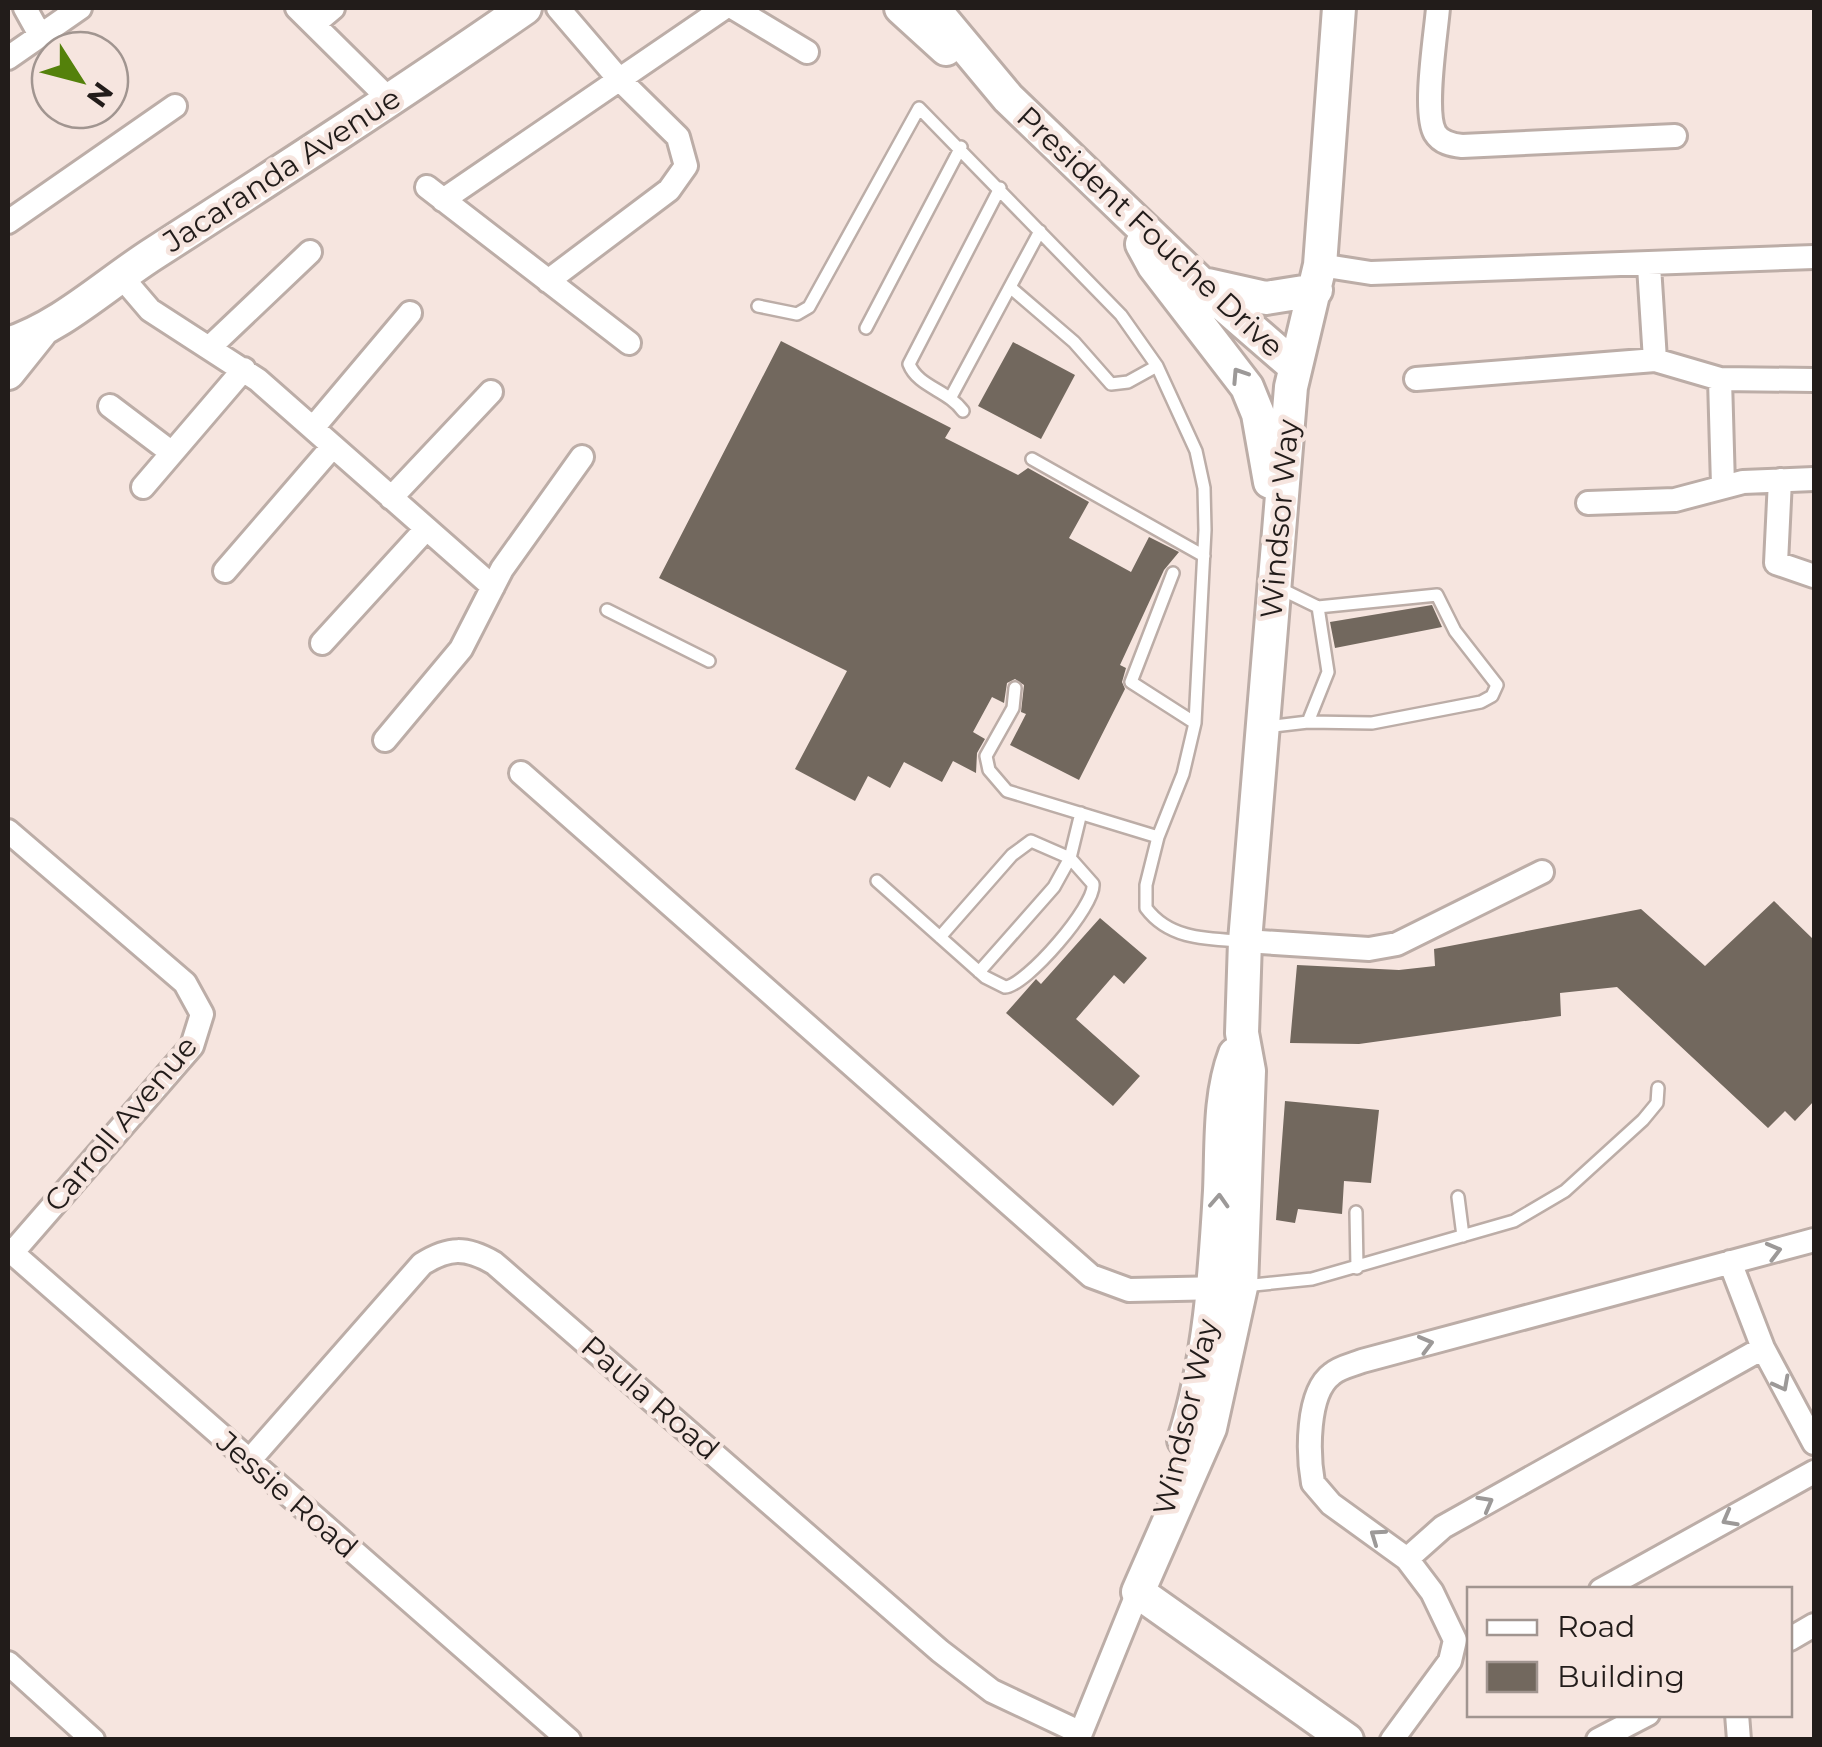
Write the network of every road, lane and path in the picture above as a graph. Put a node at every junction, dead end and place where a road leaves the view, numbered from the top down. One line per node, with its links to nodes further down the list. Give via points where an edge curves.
1 (25, 8): 13 (street)
2 (80, 8): 14 (street)
3 (333, 8): 12 (street)
4 (525, 8): 20 (street, Jacaranda Avenue)
5 (558, 8): 18 (street)
6 (724, 8): 18 (street)
7 (734, 8): 16 (street)
8 (901, 8): 19 (street, President Fouche Drive, via 980,82)
9 (934, 8): 19 (street, President Fouche Drive)
10 (1339, 8): 32 (street, Windsor Way)
11 (1438, 8): 22 (street, via 1431,114 1444,142)
12 (305, 16): 20 (street)
13 (37, 30)
14 (47, 30)
15 (30, 42): 17 (street)
16 (807, 52)
17 (8, 58)
18 (618, 78): 33 (street, via 678,136 686,156 682,176); 33 (street, via 435,193)
19 (1008, 98): 25 (street, President Fouche Drive)
20 (392, 101): 31 (street, Jacaranda Avenue)
21 (175, 106): 26 (street)
22 (1675, 136)
23 (961, 147): 24 (lane); 36 (lane, via 919,108 809,308 797,314); 38 (lane)
24 (1000, 188): 27 (lane); 52 (lane, via 909,364 916,377)
25 (1132, 218): 34 (street, President Fouche Drive); 67 (street, one-way to 25, via 1258,414 1247,387 1154,266)
26 (8, 222)
27 (1040, 230): 35 (lane); 45 (lane, via 1120,315)
28 (310, 252): 42 (street)
29 (1814, 256): 30 (street)
30 (1648, 266): 32 (street); 43 (street)
31 (120, 275): 39 (street, Jacaranda Avenue); 42 (street, via 150,310)
32 (1318, 277): 34 (street, via 1266,298); 44 (street, Windsor Way)
33 (548, 281): 40 (street)
34 (1199, 282): 44 (street, President Fouche Drive)
35 (1010, 287): 45 (lane, via 1111,384); 52 (lane)
36 (758, 306)
37 (410, 313): 55 (street)
38 (866, 328)
39 (40, 333): 41 (street, Jacaranda Avenue); 47 (street, Jacaranda Avenue)
40 (630, 343)
41 (8, 344)
42 (209, 348): 46 (street)
43 (1655, 360): 48 (street); 49 (street)
44 (1293, 365): 67 (street, Windsor Way)
45 (1157, 366): 68 (lane, via 1196,451 1204,488)
46 (244, 369): 55 (street); 57 (street)
47 (8, 373)
48 (1416, 379)
49 (1720, 379): 50 (street); 62 (street)
50 (1814, 380)
51 (491, 392): 64 (street)
52 (952, 395): 54 (lane)
53 (110, 406): 57 (street)
54 (964, 411)
55 (313, 428): 56 (street)
56 (333, 446): 64 (street); 69 (street)
57 (172, 453): 63 (street)
58 (582, 457): 73 (street)
59 (1032, 458): 68 (lane)
60 (1814, 479): 61 (street)
61 (1780, 480): 62 (street); 71 (street, via 1776,563)
62 (1722, 486): 65 (street, via 1689,498)
63 (144, 487)
64 (391, 498): 66 (street)
65 (1588, 503)
66 (426, 529): 73 (street); 76 (street)
67 (1278, 536): 72 (street, Windsor Way)
68 (1204, 556): 80 (lane)
69 (225, 571)
70 (1173, 573): 80 (lane, via 1131,682)
71 (1814, 576)
72 (1273, 586): 74 (lane); 81 (street, Windsor Way)
73 (492, 587): 82 (street, via 462,649)
74 (1318, 607): 79 (lane, via 1328,672); 79 (lane, via 1436,595 1497,684 1488,699 1455,708 1372,724)
75 (607, 610): 77 (lane)
76 (322, 643)
77 (708, 661)
78 (1015, 688): 84 (lane, via 1013,708 986,756 989,770 1007,791)
79 (1308, 722): 81 (lane)
80 (1194, 724): 86 (lane)
81 (1263, 728): 91 (street, Windsor Way)
82 (384, 740)
83 (521, 772): 101 (street, via 1091,1276 1129,1290)
84 (1082, 813): 86 (lane); 87 (lane)
85 (8, 831): 98 (street, Carroll Avenue, via 185,983 202,1014 192,1046)
86 (1158, 838): 91 (lane, via 1144,898 1154,919 1193,937)
87 (1070, 858): 90 (lane, via 1032,841 1021,845); 92 (lane, via 1054,887); 92 (lane, via 1093,884 1090,904 1020,984 996,985)
88 (1542, 872): 91 (street, via 1397,944 1370,949)
89 (877, 881): 90 (lane)
90 (940, 937): 92 (lane)
91 (1245, 941): 101 (street, Windsor Way, via 1242,1033 1227,1084)
92 (979, 972)
93 (1658, 1088): 96 (lane, via 1657,1103 1642,1120 1564,1192 1514,1222)
94 (1458, 1197): 96 (lane)
95 (1356, 1212): 100 (lane)
96 (1462, 1236): 100 (lane)
97 (1814, 1240): 99 (street, one-way to 97)
98 (10, 1251): 104 (street, Jessie Road)
99 (1730, 1262): 102 (street); 106 (street, one-way to 99, via 1331,1504 1313,1483 1314,1414 1333,1372)
100 (1356, 1268): 101 (lane)
101 (1228, 1288): 108 (street, Windsor Way, via 1160,1512 1162,1531)
102 (1763, 1348): 103 (street, one-way to 103); 106 (street, one-way to 102, via 1444,1527)
103 (1814, 1444)
104 (248, 1462): 115 (street, Paula Road, via 422,1264 456,1248 476,1252 973,1677); 117 (street, Jessie Road)
105 (1814, 1472): 107 (street, one-way to 107)
106 (1407, 1558): 111 (street)
107 (1606, 1587)
108 (1138, 1592): 115 (street); 118 (street)
109 (1814, 1625): 110 (street)
110 (1792, 1638)
111 (1462, 1642): 113 (street)
112 (8, 1663): 116 (street)
113 (1456, 1669): 119 (street); 120 (street)
114 (1642, 1717): 121 (street)
115 (1079, 1736)
116 (93, 1740)
117 (568, 1740)
118 (1347, 1740)
119 (1392, 1740)
120 (1408, 1740)
121 (1598, 1740)

